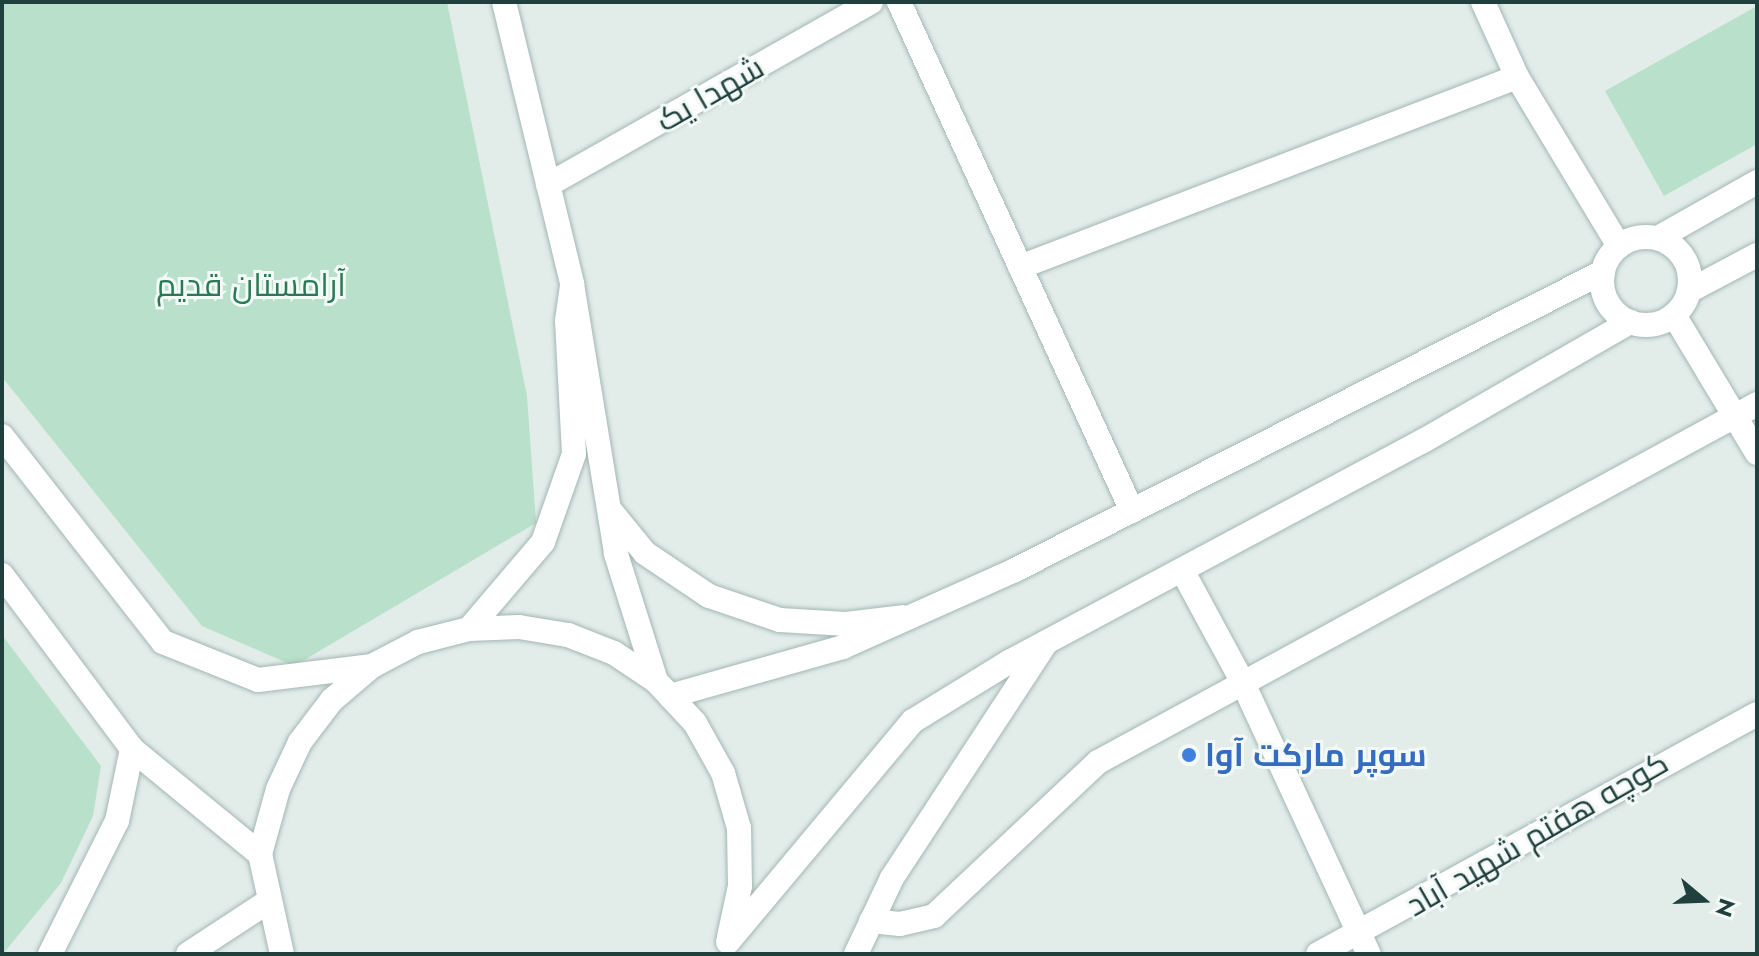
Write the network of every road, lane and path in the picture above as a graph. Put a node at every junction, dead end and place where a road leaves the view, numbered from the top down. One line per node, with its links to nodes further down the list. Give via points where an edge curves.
1 (504, 2): 7 (street)
2 (871, 2): 7 (street, شهدا یک)
3 (899, 2): 11 (street)
4 (1483, 2): 5 (street)
5 (1517, 77): 9 (street); 11 (street)
6 (1757, 182): 8 (street)
7 (548, 185): 13 (street)
8 (1658, 238): 9 (street); 14 (street, via 1680,253)
9 (1619, 246): 12 (street)
10 (1757, 255): 14 (street)
11 (1020, 267): 22 (street)
12 (1603, 272): 16 (street, via 1608,302); 22 (street)
13 (572, 284): 21 (street); 26 (street, via 567,321 574,454 543,542)
14 (1689, 291): 15 (street)
15 (1674, 315): 16 (street, via 1645,325); 18 (street)
16 (1630, 322): 23 (street)
17 (1757, 404): 18 (street)
18 (1735, 417): 20 (street); 29 (street)
19 (2, 436): 28 (street, via 163,642 258,680)
20 (1757, 453)
21 (609, 508): 25 (street, via 645,553 709,596 780,620 846,624); 30 (street, via 616,554)
22 (1132, 511): 25 (street)
23 (1182, 570): 27 (street); 29 (street)
24 (2, 575): 32 (street)
25 (913, 615): 30 (street, via 843,647)
26 (469, 629): 28 (street, via 418,642); 30 (street, via 519,627 568,635 614,653)
27 (1047, 642): 35 (street, via 892,878); 37 (street, via 913,721)
28 (372, 666): 33 (street, via 332,700 300,742 278,789)
29 (1242, 681): 35 (street, via 1098,762 934,916 900,924); 36 (street)
30 (663, 689): 37 (street, via 695,723 723,773 739,828 740,886)
31 (1757, 714): 36 (street, کوچه هفتم شهید آباد, via 1649,768)
32 (132, 749): 33 (street); 38 (street, via 117,821)
33 (260, 854): 34 (street)
34 (269, 901): 39 (street); 40 (street)
35 (871, 921): 41 (street)
36 (1364, 944): 42 (street, کوچه هفتم شهید آباد)
37 (726, 948)
38 (50, 954)
39 (188, 954)
40 (282, 954)
41 (856, 954)
42 (1318, 954)

